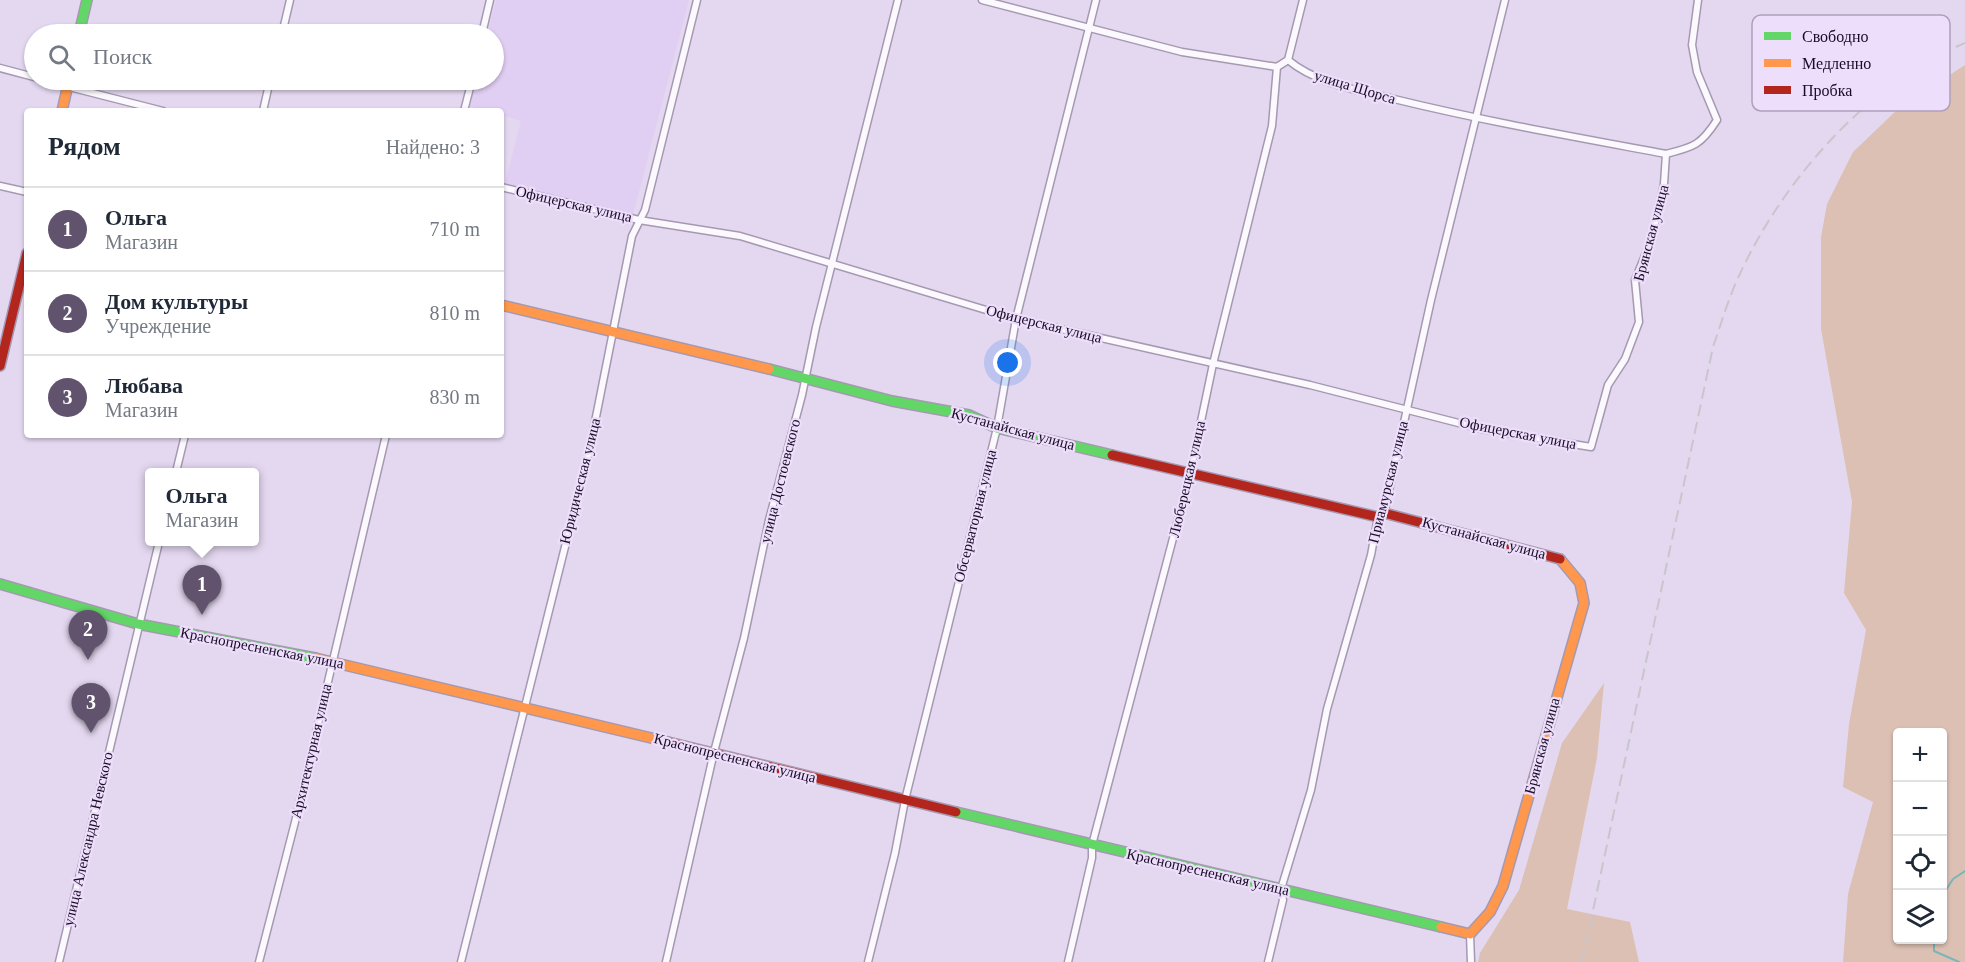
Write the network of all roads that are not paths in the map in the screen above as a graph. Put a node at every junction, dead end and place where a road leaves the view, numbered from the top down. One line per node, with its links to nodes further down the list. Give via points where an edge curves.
1 (87, 0): 11 (street)
2 (290, 0): 12 (street)
3 (490, 0): 13 (street)
4 (697, 0): 32 (street, Юридическая улица, via 645,210)
5 (898, 0): 33 (street, улица Достоевского)
6 (982, 0): 14 (street)
7 (1096, 0): 14 (street, Обсерваторная улица)
8 (1303, 0): 15 (street)
9 (1505, 0): 27 (street, Приамурская улица)
10 (1698, 0): 28 (street, via 1692,45 1697,72 1717,120 1694,147)
11 (81, 24)
12 (284, 24)
13 (484, 24)
14 (1089, 27): 16 (street, via 1182,52); 36 (street, Обсерваторная улица)
15 (1288, 60): 16 (street); 27 (street, улица Щорса, via 1332,83)
16 (1277, 67): 38 (street, Люберецкая улица, via 1272,126)
17 (0, 68): 18 (street)
18 (24, 74)
19 (66, 90): 23 (street)
20 (92, 90): 24 (street)
21 (268, 90): 25 (street)
22 (469, 90): 26 (street)
23 (63, 108)
24 (153, 108)
25 (264, 108)
26 (465, 108)
27 (1474, 119): 28 (street, улица Щорса); 41 (street, Приамурская улица)
28 (1666, 154): 45 (street, Брянская улица, via 1664,184 1651,242 1635,280 1639,322 1625,359 1608,385)
29 (0, 186): 31 (street)
30 (504, 188): 32 (street, Офицерская улица)
31 (24, 191)
32 (639, 220): 33 (street, Офицерская улица, via 740,236); 37 (street, Юридическая улица, via 619,294)
33 (832, 265): 36 (street, Офицерская улица); 40 (street, улица Достоевского)
34 (24, 266): 39 (street)
35 (504, 306): 37 (street, Кустанайская улица)
36 (1016, 319): 38 (street, Офицерская улица); 42 (street, Обсерваторная улица)
37 (614, 331): 40 (street, Кустанайская улица); 54 (street, Юридическая улица, via 590,447)
38 (1212, 364): 41 (street, Офицерская улица); 47 (street, Люберецкая улица)
39 (0, 366)
40 (805, 378): 42 (street, Кустанайская улица, via 892,401 969,415); 55 (street, улица Достоевского)
41 (1407, 407): 45 (street, Офицерская улица, via 1482,429); 48 (street, Приамурская улица)
42 (997, 428): 47 (street, Кустанайская улица); 56 (street, Обсерваторная улица)
43 (184, 438): 46 (street)
44 (385, 438): 53 (street, Архитектурная улица)
45 (1591, 447)
46 (177, 468)
47 (1190, 474): 48 (street, Кустанайская улица); 57 (street, Люберецкая улица)
48 (1381, 515): 50 (street, Кустанайская улица); 58 (street, Приамурская улица, via 1327,710 1311,790)
49 (158, 546): 52 (street, улица Александра Невского)
50 (1558, 557): 59 (street, Брянская улица, via 1582,583 1584,603 1503,886 1490,912)
51 (0, 584): 52 (street, Краснопресненская улица)
52 (138, 624): 53 (street, Краснопресненская улица); 60 (street, улица Александра Невского)
53 (332, 661): 54 (street, Краснопресненская улица); 61 (street, Архитектурная улица)
54 (523, 710): 55 (street, Краснопресненская улица); 62 (street, Юридическая улица)
55 (714, 752): 56 (street, Краснопресненская улица); 63 (street, улица Достоевского)
56 (904, 800): 57 (street, Краснопресненская улица); 64 (street, Обсерваторная улица)
57 (1092, 845): 58 (street, Краснопресненская улица); 65 (street, Люберецкая улица)
58 (1281, 889): 59 (street, Краснопресненская улица); 66 (street, Приамурская улица, via 1283,900)
59 (1470, 934): 67 (street)
60 (59, 962)
61 (259, 962)
62 (461, 962)
63 (666, 962)
64 (868, 962)
65 (1068, 962)
66 (1268, 962)
67 (1471, 962)

